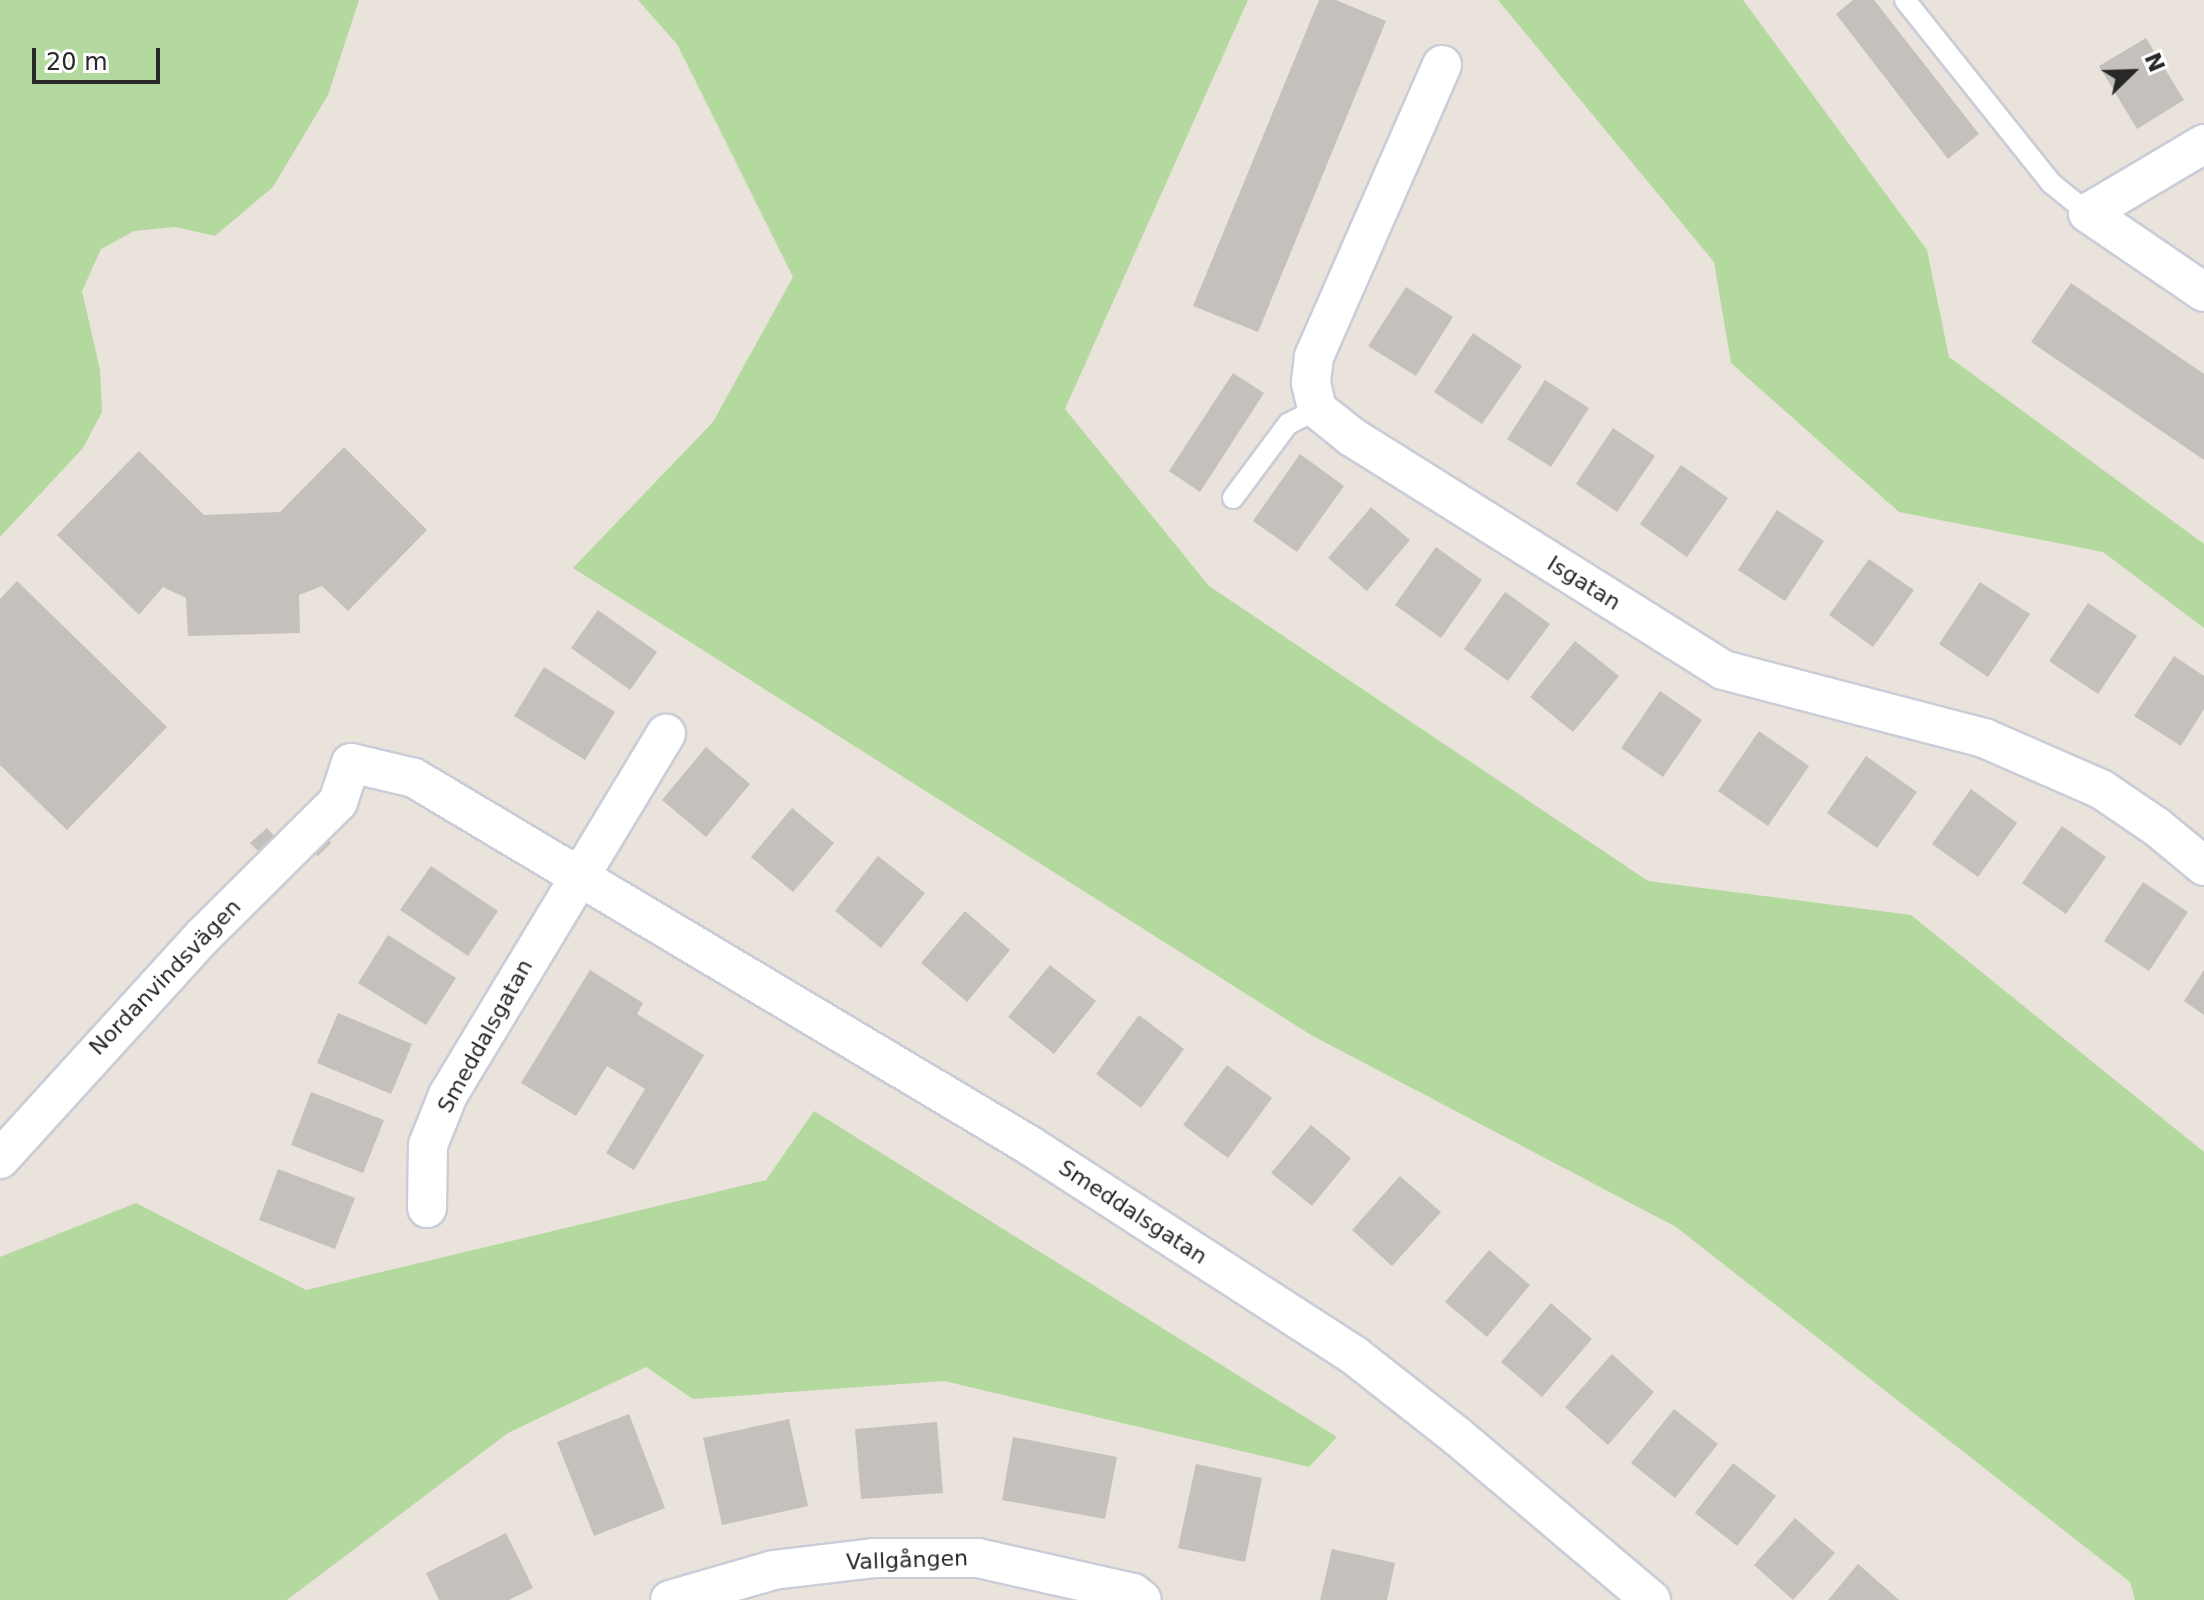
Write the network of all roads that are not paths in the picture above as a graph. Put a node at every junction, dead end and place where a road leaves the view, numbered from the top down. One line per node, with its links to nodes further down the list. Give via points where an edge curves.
1 (1905, 0): 4 (lane, via 2051,183)
2 (1442, 65): 6 (street, via 1314,357 1311,383)
3 (2204, 144): 4 (street)
4 (2088, 213): 5 (street)
5 (2204, 292)
6 (1317, 409): 7 (lane, via 1288,424); 10 (street, Isgatan, via 1352,437 1723,670 1984,738 2101,789)
7 (1233, 498)
8 (666, 734): 11 (street, Smeddalsgatan)
9 (338, 802): 11 (street, Smeddalsgatan, via 351,763 414,778); 12 (street, Nordanvindsvägen, via 201,938)
10 (2204, 866)
11 (579, 875): 13 (street, Smeddalsgatan, via 448,1095 428,1145); 16 (street, Smeddalsgatan, via 1029,1145 1355,1356)
12 (0, 1159)
13 (427, 1208)
14 (670, 1600): 15 (street, Vallgången, via 773,1570 875,1558 978,1558 1133,1593)
15 (1142, 1600)
16 (1651, 1600)

